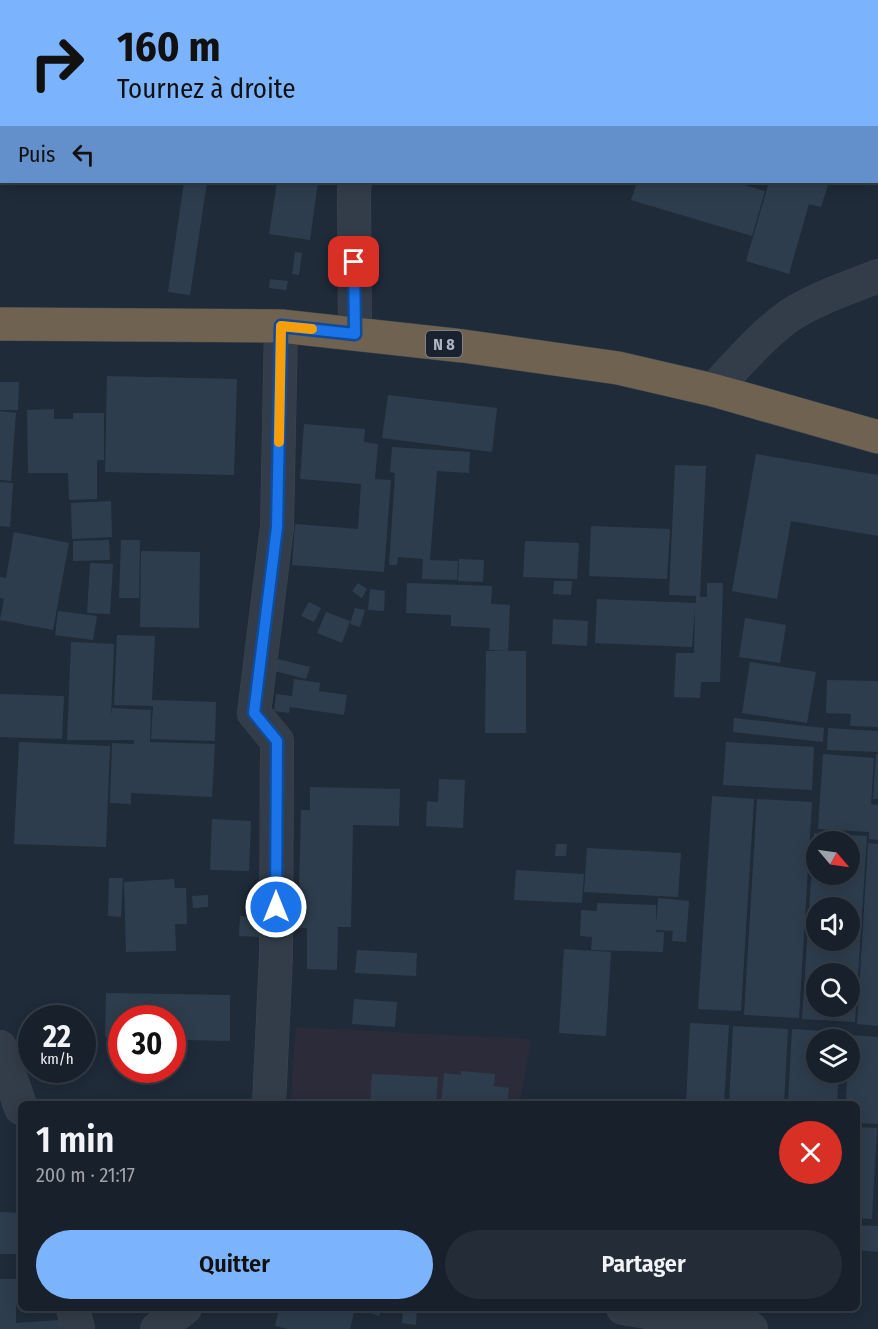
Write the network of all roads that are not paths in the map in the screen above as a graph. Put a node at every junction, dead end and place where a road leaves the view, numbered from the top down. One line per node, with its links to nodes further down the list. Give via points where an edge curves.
1 (355, 183): 5 (street)
2 (878, 276): 6 (street, via 809,304 790,316)
3 (0, 324): 4 (highway, N 8)
4 (281, 326): 5 (highway, N 8); 10 (street, via 277,527 254,713 277,741 276,955)
5 (355, 334): 6 (highway, N 8, via 618,368)
6 (712, 390): 7 (highway, N 8)
7 (878, 437)
8 (0, 1047): 9 (street)
9 (18, 1101)
10 (269, 1101)
11 (0, 1107): 12 (street)
12 (18, 1110)
13 (73, 1311): 16 (street)
14 (181, 1311): 17 (street)
15 (641, 1311): 18 (street)
16 (78, 1329)
17 (157, 1329)
18 (751, 1329)

